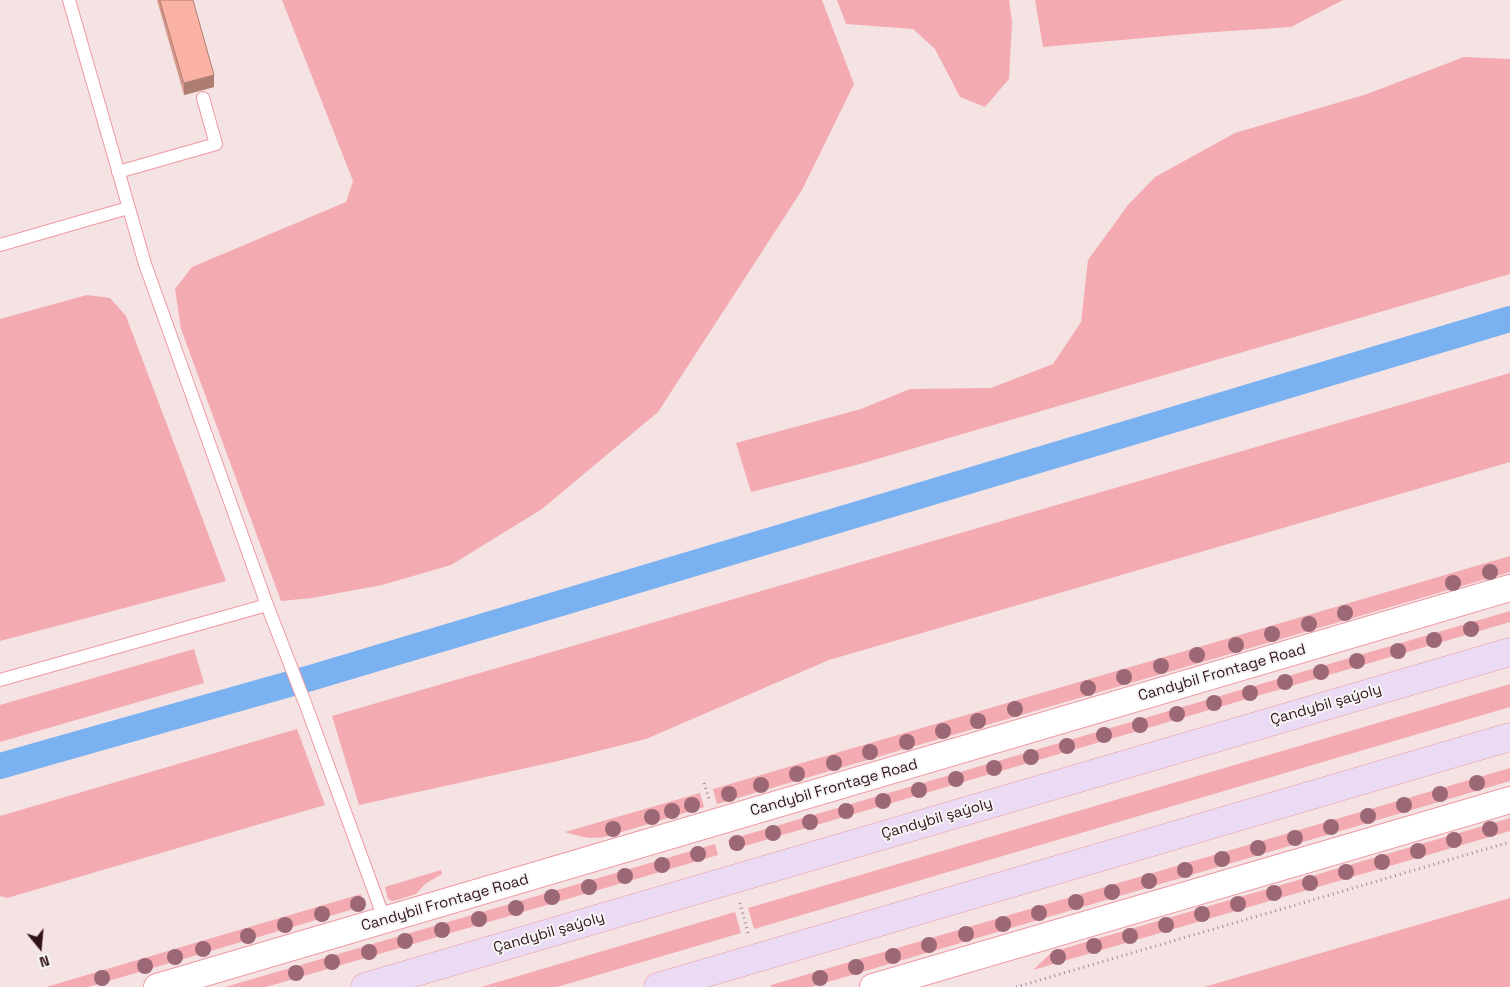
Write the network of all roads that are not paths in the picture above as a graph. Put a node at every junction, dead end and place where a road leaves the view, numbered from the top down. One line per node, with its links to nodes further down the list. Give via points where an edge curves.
1 (69, 0): 3 (lane)
2 (203, 98): 3 (lane, via 216,144)
3 (118, 172): 4 (lane)
4 (128, 208): 5 (lane); 7 (lane)
5 (0, 246)
6 (1510, 588): 12 (street, Candybil Frontage Road)
7 (267, 605): 9 (lane); 12 (lane)
8 (1510, 652): 14 (main road, Çandybil şaýoly)
9 (0, 680)
10 (1510, 737): 15 (main road)
11 (1510, 800): 16 (street)
12 (385, 920): 13 (street, Candybil Frontage Road)
13 (157, 987)
14 (365, 987)
15 (658, 987)
16 (873, 987)

